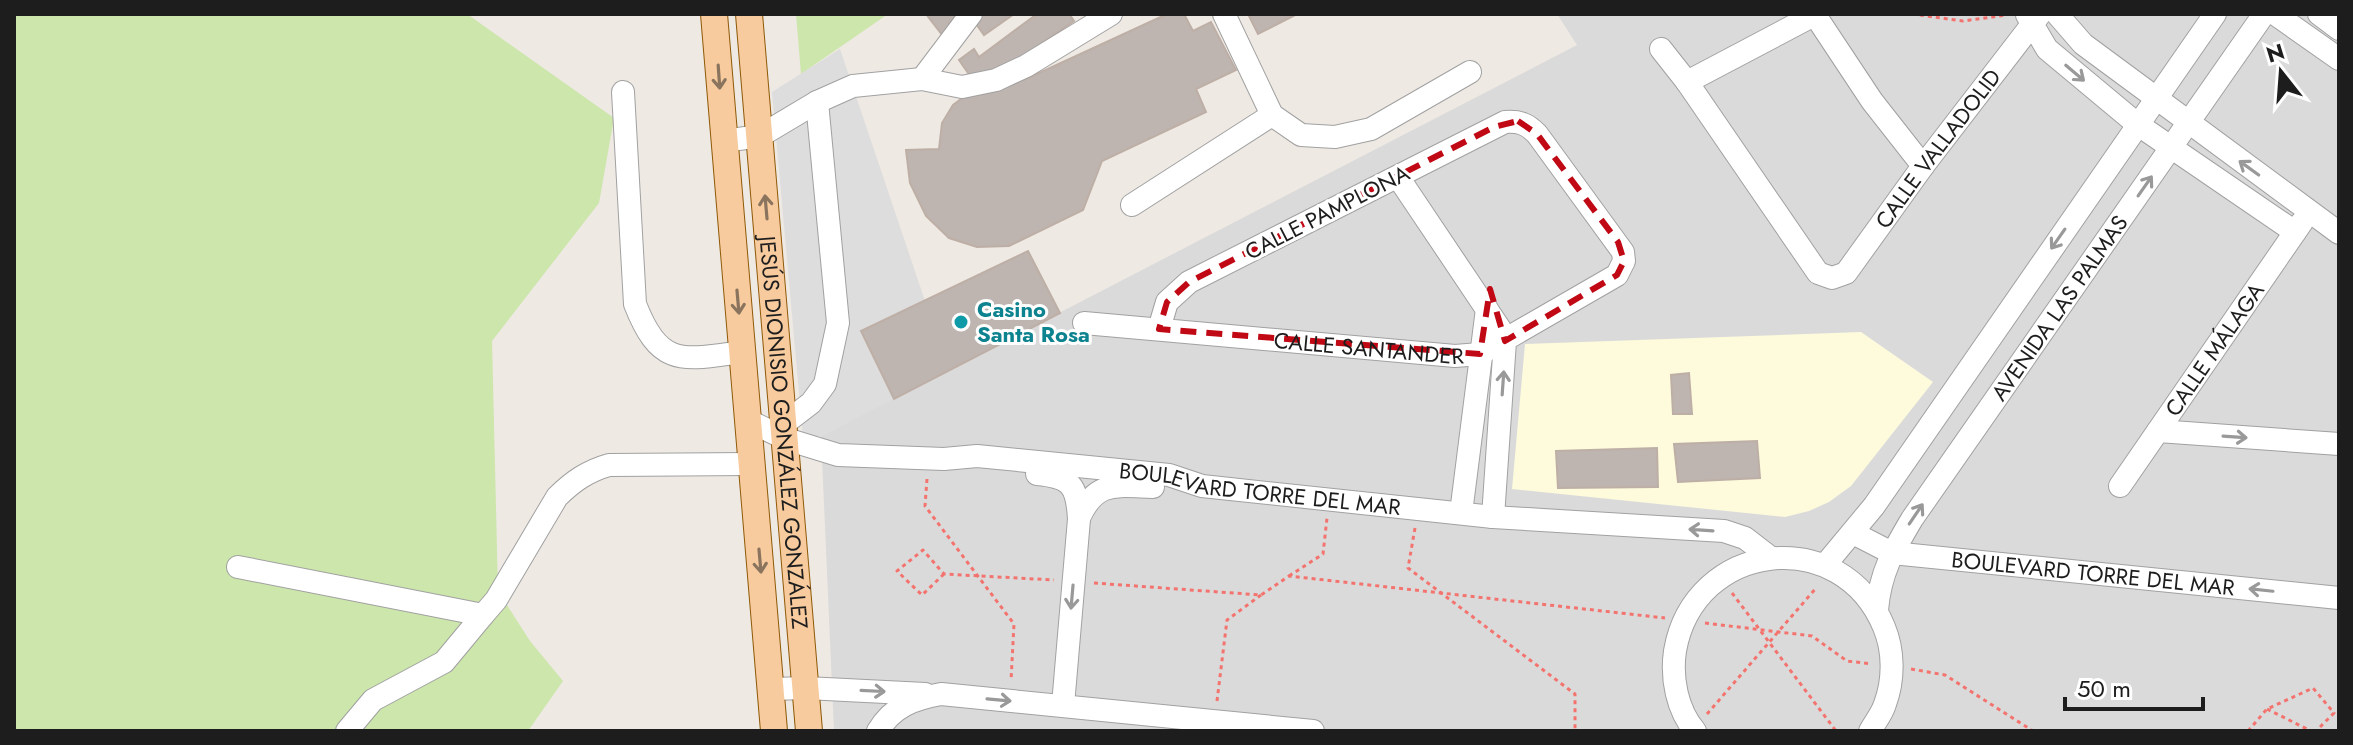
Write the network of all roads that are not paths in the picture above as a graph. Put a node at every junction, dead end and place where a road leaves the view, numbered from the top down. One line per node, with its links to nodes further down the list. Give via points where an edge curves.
1 (714, 14): 26 (main road, JESÚS DIONISIO GONZÁLEZ GONZÁLEZ, one-way to 26)
2 (749, 14): 25 (main road, JESÚS DIONISIO GONZÁLEZ GONZÁLEZ)
3 (971, 14): 17 (street)
4 (1111, 14): 17 (street, via 996,80 962,87)
5 (1225, 14): 22 (street)
6 (1816, 14): 18 (street); 28 (street, via 1872,101)
7 (2057, 14): 20 (street, via 2083,44)
8 (2215, 14): 20 (street, AVENIDA LAS PALMAS)
9 (2264, 14): 24 (street, AVENIDA LAS PALMAS)
10 (2275, 14): 15 (street)
11 (2319, 14): 13 (street)
12 (2028, 17): 23 (street, one-way to 23, via 2047,49); 28 (street, CALLE VALLADOLID)
13 (2339, 29)
14 (1661, 49): 18 (street)
15 (2339, 59)
16 (1470, 72): 22 (street, via 1371,129 1335,137 1301,135)
17 (922, 79): 21 (street, via 853,86)
18 (1687, 82): 28 (street, CALLE VALLADOLID, via 1818,273 1832,278 1846,273)
19 (623, 92): 39 (street, via 635,304 646,332 678,357)
20 (2155, 98): 23 (street, AVENIDA LAS PALMAS); 24 (street)
21 (817, 102): 25 (street); 44 (street, via 838,323 825,384)
22 (1272, 115): 30 (street)
23 (2137, 124): 27 (street); 54 (street, AVENIDA LAS PALMAS, one-way to 54)
24 (2189, 124): 27 (street, AVENIDA LAS PALMAS); 31 (street, one-way to 24)
25 (760, 136): 26 (street); 44 (main road, JESÚS DIONISIO GONZÁLEZ GONZÁLEZ, one-way to 25)
26 (724, 141): 39 (main road, JESÚS DIONISIO GONZÁLEZ GONZÁLEZ, one-way to 39)
27 (2172, 148): 32 (street); 55 (street, AVENIDA LAS PALMAS, one-way to 27)
28 (1923, 166)
29 (1398, 177): 34 (street, CALLE PAMPLONA, via 1494,127 1518,121 1537,134 1618,242); 35 (street); 37 (street, CALLE PAMPLONA, via 1189,282 1167,302)
30 (1132, 205)
31 (2309, 211): 32 (street, CALLE MÁLAGA); 33 (street)
32 (2295, 232): 45 (street, CALLE MÁLAGA)
33 (2339, 233)
34 (1624, 261): 38 (street, CALLE SANTANDER, via 1617,275)
35 (1487, 309): 38 (street); 40 (street)
36 (1084, 323): 37 (street, CALLE SANTANDER)
37 (1159, 329): 40 (street, CALLE SANTANDER)
38 (1505, 341): 40 (street, CALLE SANTANDER); 43 (street, one-way to 38)
39 (742, 352): 41 (main road, JESÚS DIONISIO GONZÁLEZ GONZÁLEZ)
40 (1480, 354): 42 (street)
41 (749, 421): 44 (street, BOULEVARD TORRE DEL MAR); 48 (main road, JESÚS DIONISIO GONZÁLEZ GONZÁLEZ)
42 (1472, 426): 43 (street); 51 (street)
43 (1499, 428): 52 (street)
44 (785, 431): 47 (street, BOULEVARD TORRE DEL MAR, via 838,455); 62 (main road, JESÚS DIONISIO GONZÁLEZ GONZÁLEZ)
45 (2158, 431): 46 (street, one-way to 46); 50 (street, CALLE MÁLAGA)
46 (2335, 437)
47 (936, 459): 49 (street, BOULEVARD TORRE DEL MAR, via 977,456 1169,475); 53 (street, via 1064,479 1075,492)
48 (751, 464): 61 (street, via 609,465 592,470 557,497); 63 (main road, JESÚS DIONISIO GONZÁLEZ GONZÁLEZ, one-way to 63)
49 (1202, 486): 51 (street, BOULEVARD TORRE DEL MAR); 53 (street, via 1107,488 1086,502)
50 (2120, 486)
51 (1461, 513): 52 (street, BOULEVARD TORRE DEL MAR)
52 (1493, 517): 56 (street, BOULEVARD TORRE DEL MAR, one-way to 52, via 1745,538 1724,531)
53 (1079, 519): 65 (street, one-way to 65)
54 (1853, 533): 55 (street, BOULEVARD TORRE DEL MAR); 58 (street, AVENIDA LAS PALMAS)
55 (1892, 553): 59 (street, BOULEVARD TORRE DEL MAR, one-way to 55); 60 (street, AVENIDA LAS PALMAS, via 1879,585)
56 (1771, 558): 58 (street, via 1798,558); 68 (street, via 1740,565 1720,577 1692,605 1678,633 1673,665 1677,696)
57 (238, 567): 61 (street)
58 (1829, 567): 60 (street, via 1863,592)
59 (2339, 598)
60 (1877, 610): 74 (street, via 1890,641 1892,666 1885,705)
61 (483, 615): 69 (street, via 444,662 373,700)
62 (806, 688): 63 (street); 64 (street, one-way to 64); 71 (main road, JESÚS DIONISIO GONZÁLEZ GONZÁLEZ)
63 (771, 689): 70 (main road, JESÚS DIONISIO GONZÁLEZ GONZÁLEZ)
64 (941, 694): 65 (street, one-way to 65); 72 (street, via 901,706)
65 (1063, 705): 66 (street)
66 (1155, 723): 67 (street)
67 (1184, 725): 73 (street, via 1214,721)
68 (1694, 730)
69 (347, 731)
70 (774, 731)
71 (809, 731)
72 (878, 731)
73 (1313, 731)
74 (1870, 731)

